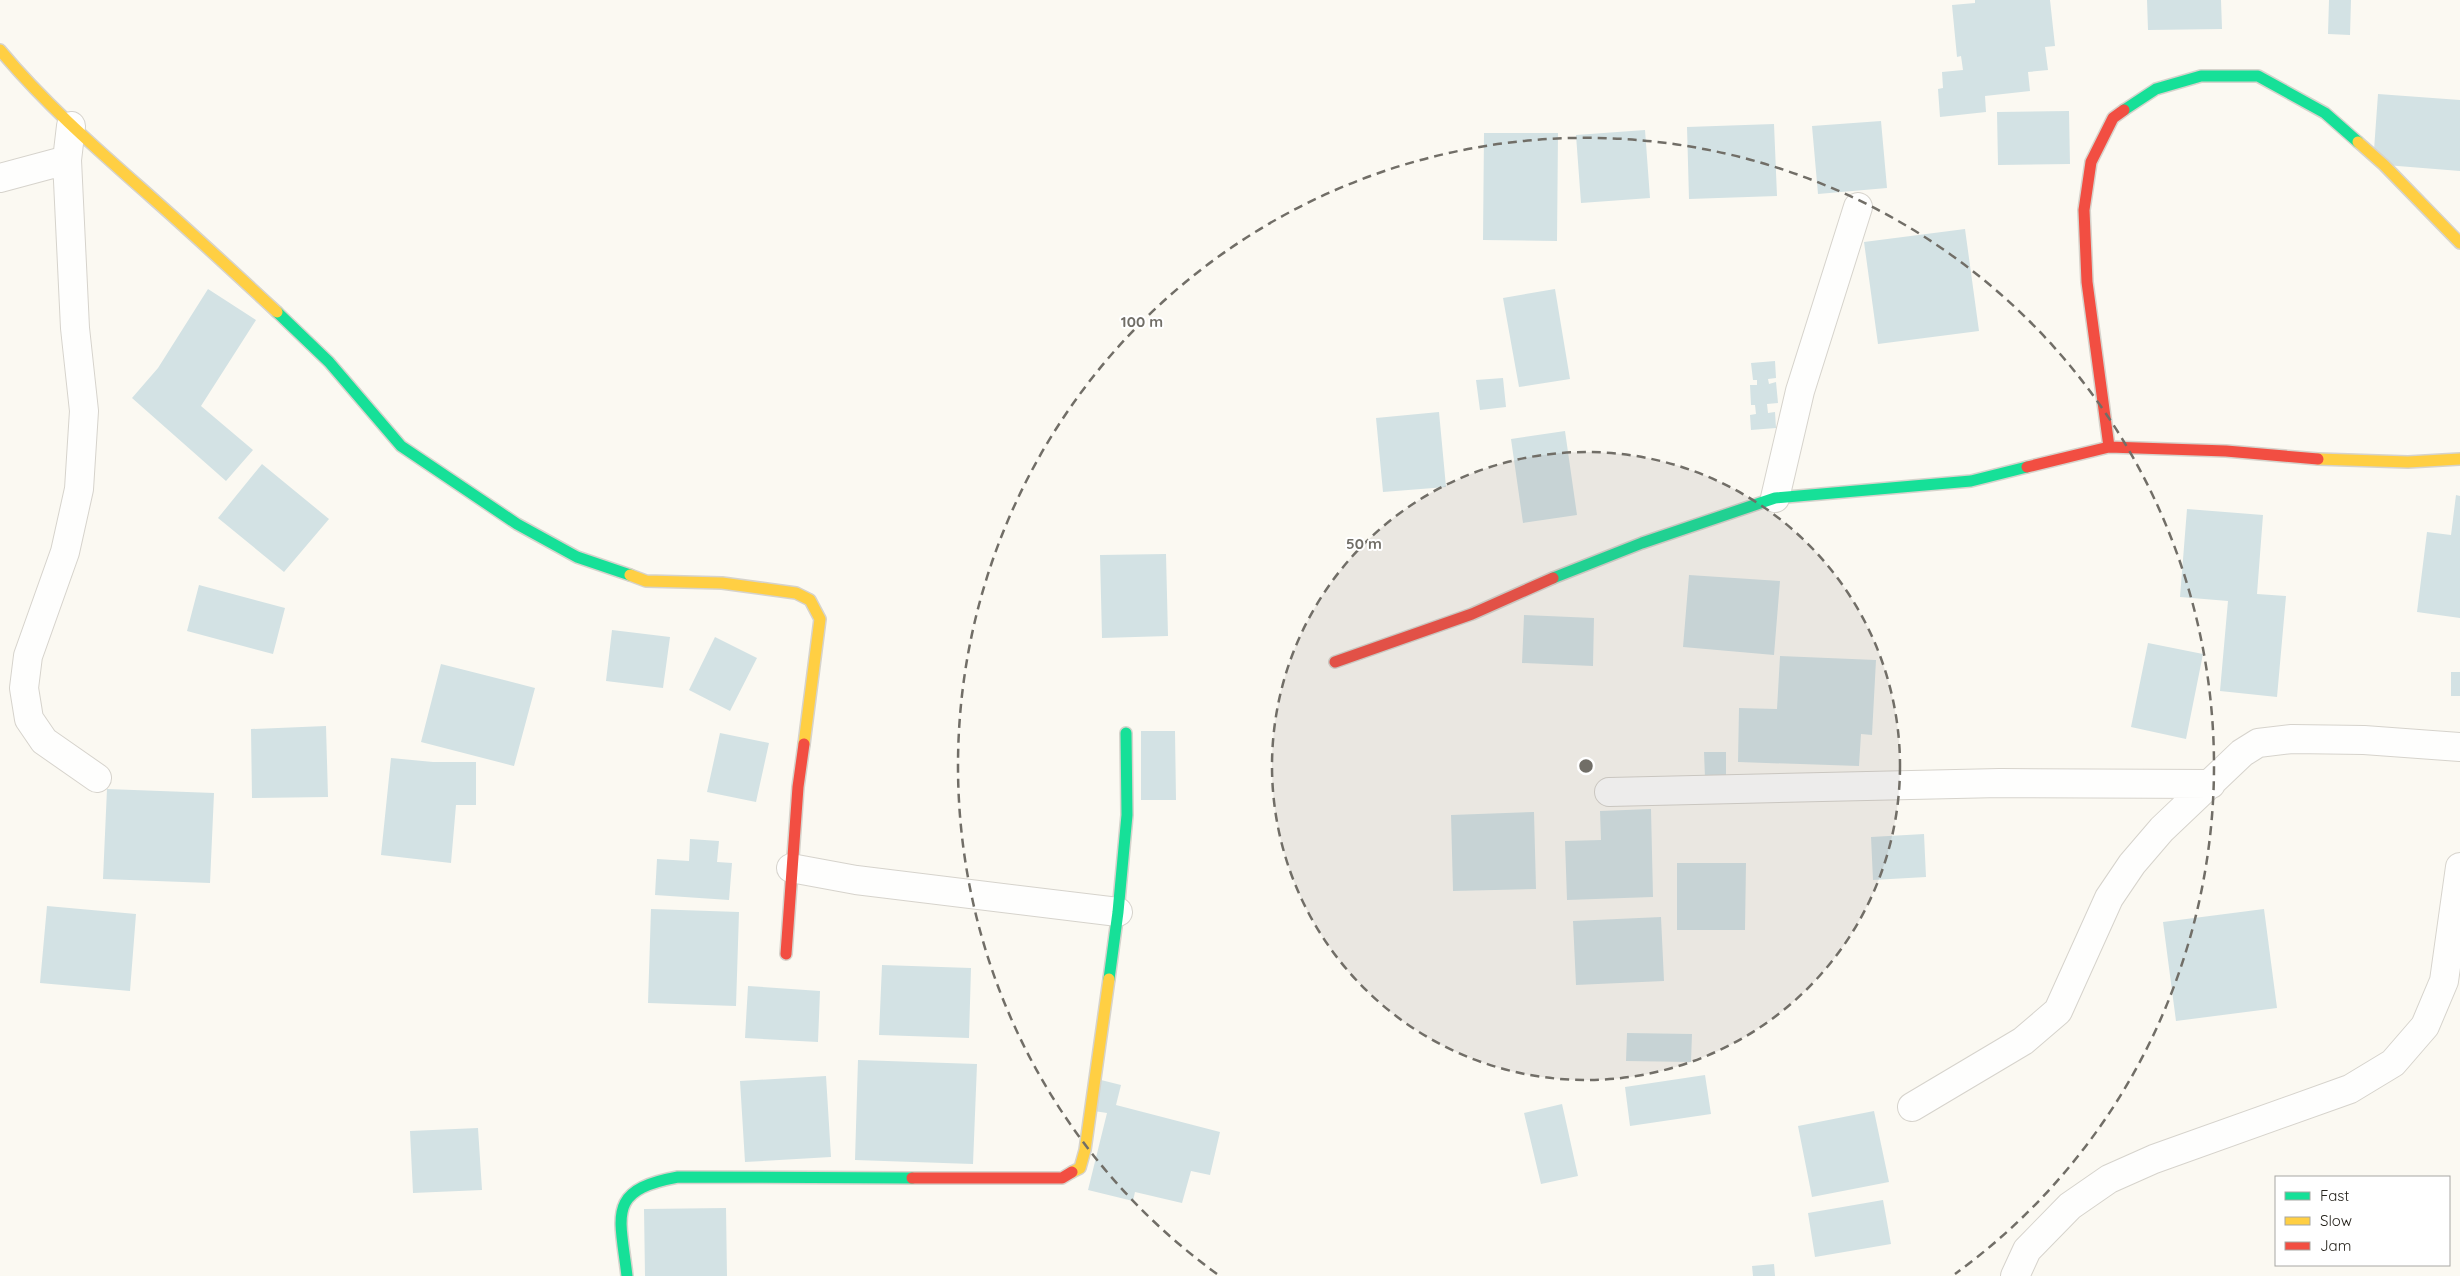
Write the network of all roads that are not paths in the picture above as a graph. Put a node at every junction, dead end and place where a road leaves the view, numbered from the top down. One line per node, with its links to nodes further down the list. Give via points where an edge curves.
1 (0, 50): 2 (street)
2 (71, 126): 3 (street); 17 (street, via 208,247 329,362 401,446 517,524 577,557 646,581 722,582 796,594 810,600 820,619)
3 (67, 160): 4 (street); 13 (street, via 75,328 84,411 79,489 65,552 28,656 24,688 29,719 44,741)
4 (0, 178)
5 (1858, 207): 9 (street, via 1800,391)
6 (2460, 243): 7 (street, via 2384,166 2324,113 2258,76 2202,76 2156,89 2113,118 2091,162 2084,210 2087,282)
7 (2109, 447): 8 (street, via 2226,451 2319,459 2408,462); 9 (street, via 1971,481)
8 (2460, 459)
9 (1775, 498): 10 (street, via 1642,543 1472,614)
10 (1335, 662)
11 (1126, 734): 18 (street, via 1126,816)
12 (2460, 747): 14 (street, via 2364,740 2274,740 2258,743 2242,753)
13 (97, 778)
14 (2211, 784): 15 (street, via 1990,784); 20 (street, via 2162,829 2132,864 2109,898 2058,1010 2023,1041)
15 (1609, 792)
16 (2460, 867): 22 (street, via 2444,981 2424,1026 2393,1062 2350,1089 2154,1159 2109,1179 2070,1206 2027,1250)
17 (791, 868): 18 (street, via 856,880); 19 (street)
18 (1118, 912): 21 (street, via 1080,1168 1062,1178 678,1177 656,1180 636,1187 625,1199 621,1212)
19 (786, 954)
20 (1912, 1107)
21 (627, 1276)
22 (2015, 1276)

